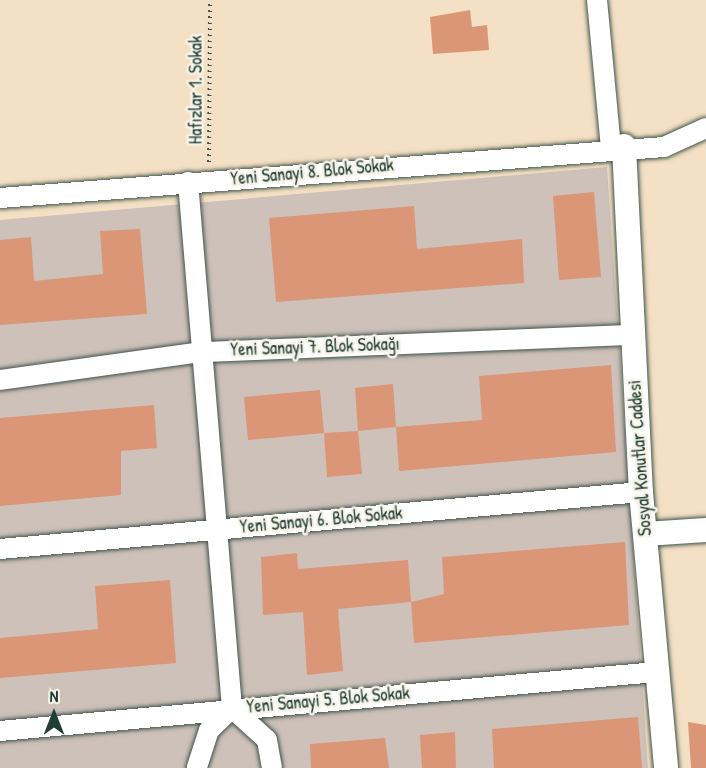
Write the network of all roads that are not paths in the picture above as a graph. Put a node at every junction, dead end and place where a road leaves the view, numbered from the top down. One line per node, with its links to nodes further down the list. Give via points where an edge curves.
1 (597, 0): 3 (street)
2 (706, 128): 3 (street, Yeni Sanayi 8. Blok Sokak, via 664,147)
3 (618, 147): 4 (street, Yeni Sanayi 8. Blok Sokak); 6 (street, Sosyal Konutlar Caddesi)
4 (188, 182): 5 (street, Yeni Sanayi 8. Blok Sokak); 7 (street)
5 (0, 198)
6 (631, 335): 7 (street, Yeni Sanayi 7. Blok Sokağı); 9 (street, Sosyal Konutlar Caddesi)
7 (203, 352): 8 (street, Yeni Sanayi 7. Blok Sokağı); 10 (street)
8 (0, 380)
9 (642, 492): 10 (street, Yeni Sanayi 6. Blok Sokak); 12 (street, Sosyal Konutlar Caddesi)
10 (216, 529): 13 (street, Yeni Sanayi 6. Blok Sokak); 15 (street)
11 (706, 530): 12 (street)
12 (645, 534): 14 (street, Sosyal Konutlar Caddesi)
13 (0, 549)
14 (656, 672): 15 (street, Yeni Sanayi 5. Blok Sokak); 19 (street, Sosyal Konutlar Caddesi)
15 (232, 708): 16 (street, Yeni Sanayi 5. Blok Sokak); 17 (street, via 209,730); 18 (street, via 267,740)
16 (0, 731)
17 (197, 768)
18 (272, 768)
19 (666, 768)

